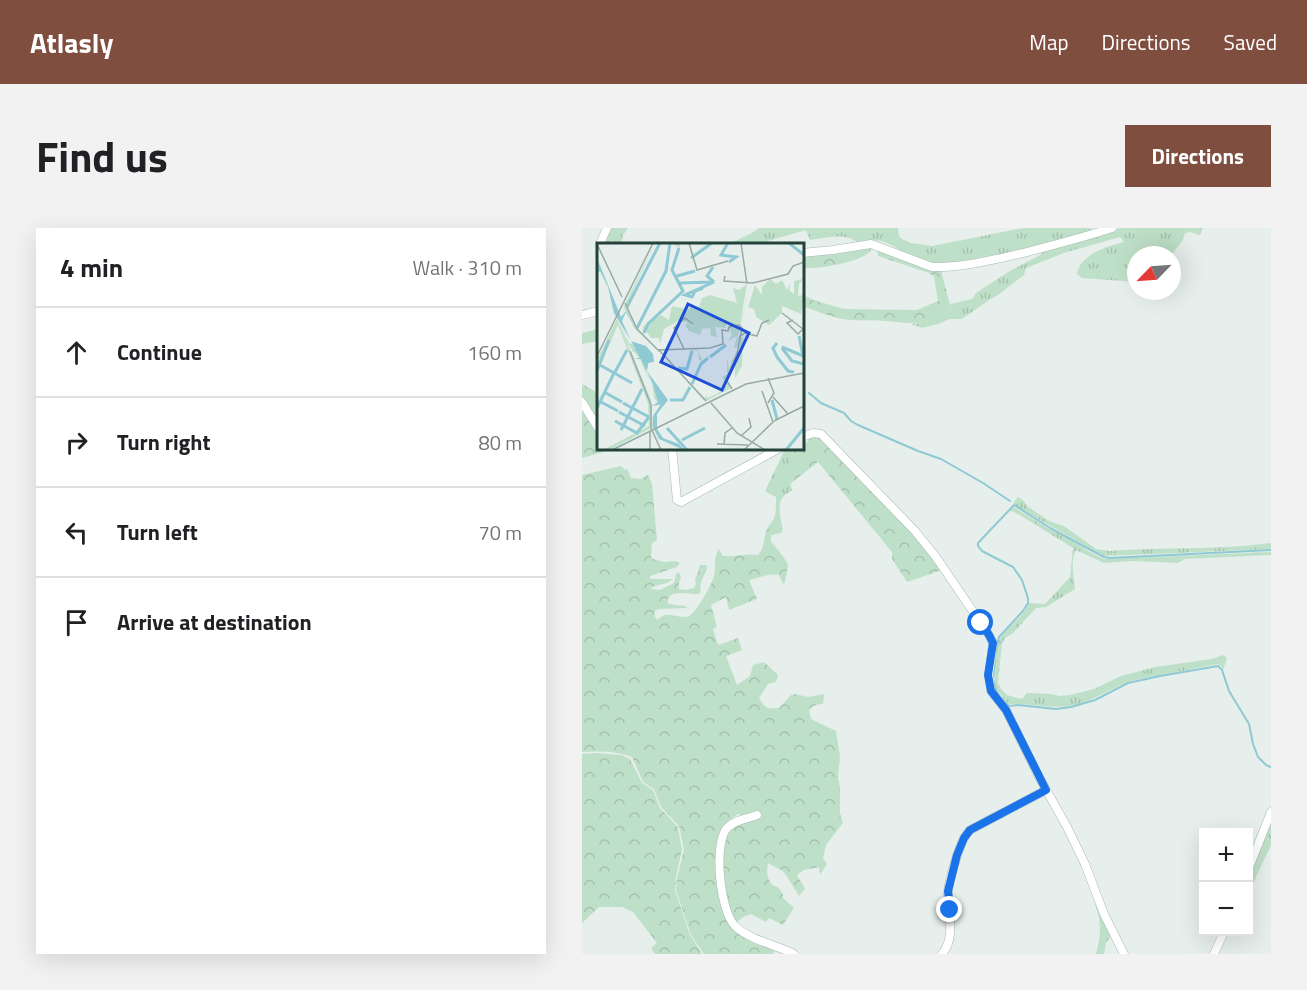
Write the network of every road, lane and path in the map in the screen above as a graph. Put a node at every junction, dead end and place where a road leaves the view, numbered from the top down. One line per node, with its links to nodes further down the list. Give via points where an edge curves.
1 (607, 228): 3 (street)
2 (1113, 228): 4 (street, via 992,260 942,268 870,244)
3 (600, 243)
4 (804, 253)
5 (597, 311): 6 (street)
6 (582, 315)
7 (582, 402): 8 (street)
8 (597, 426)
9 (804, 436): 12 (street, via 821,434 936,557 993,643 988,675 991,691 1006,710)
10 (672, 450): 11 (street, via 677,500 681,502)
11 (776, 450)
12 (1046, 790): 18 (street, via 970,830 964,838 948,891 950,933 948,948); 19 (street, via 1085,864)
13 (1271, 812): 15 (street)
14 (757, 815): 17 (street, via 734,823 722,837 721,892 735,925)
15 (1253, 857)
16 (1222, 936): 20 (street)
17 (794, 954)
18 (942, 954)
19 (1124, 954)
20 (1214, 954)

